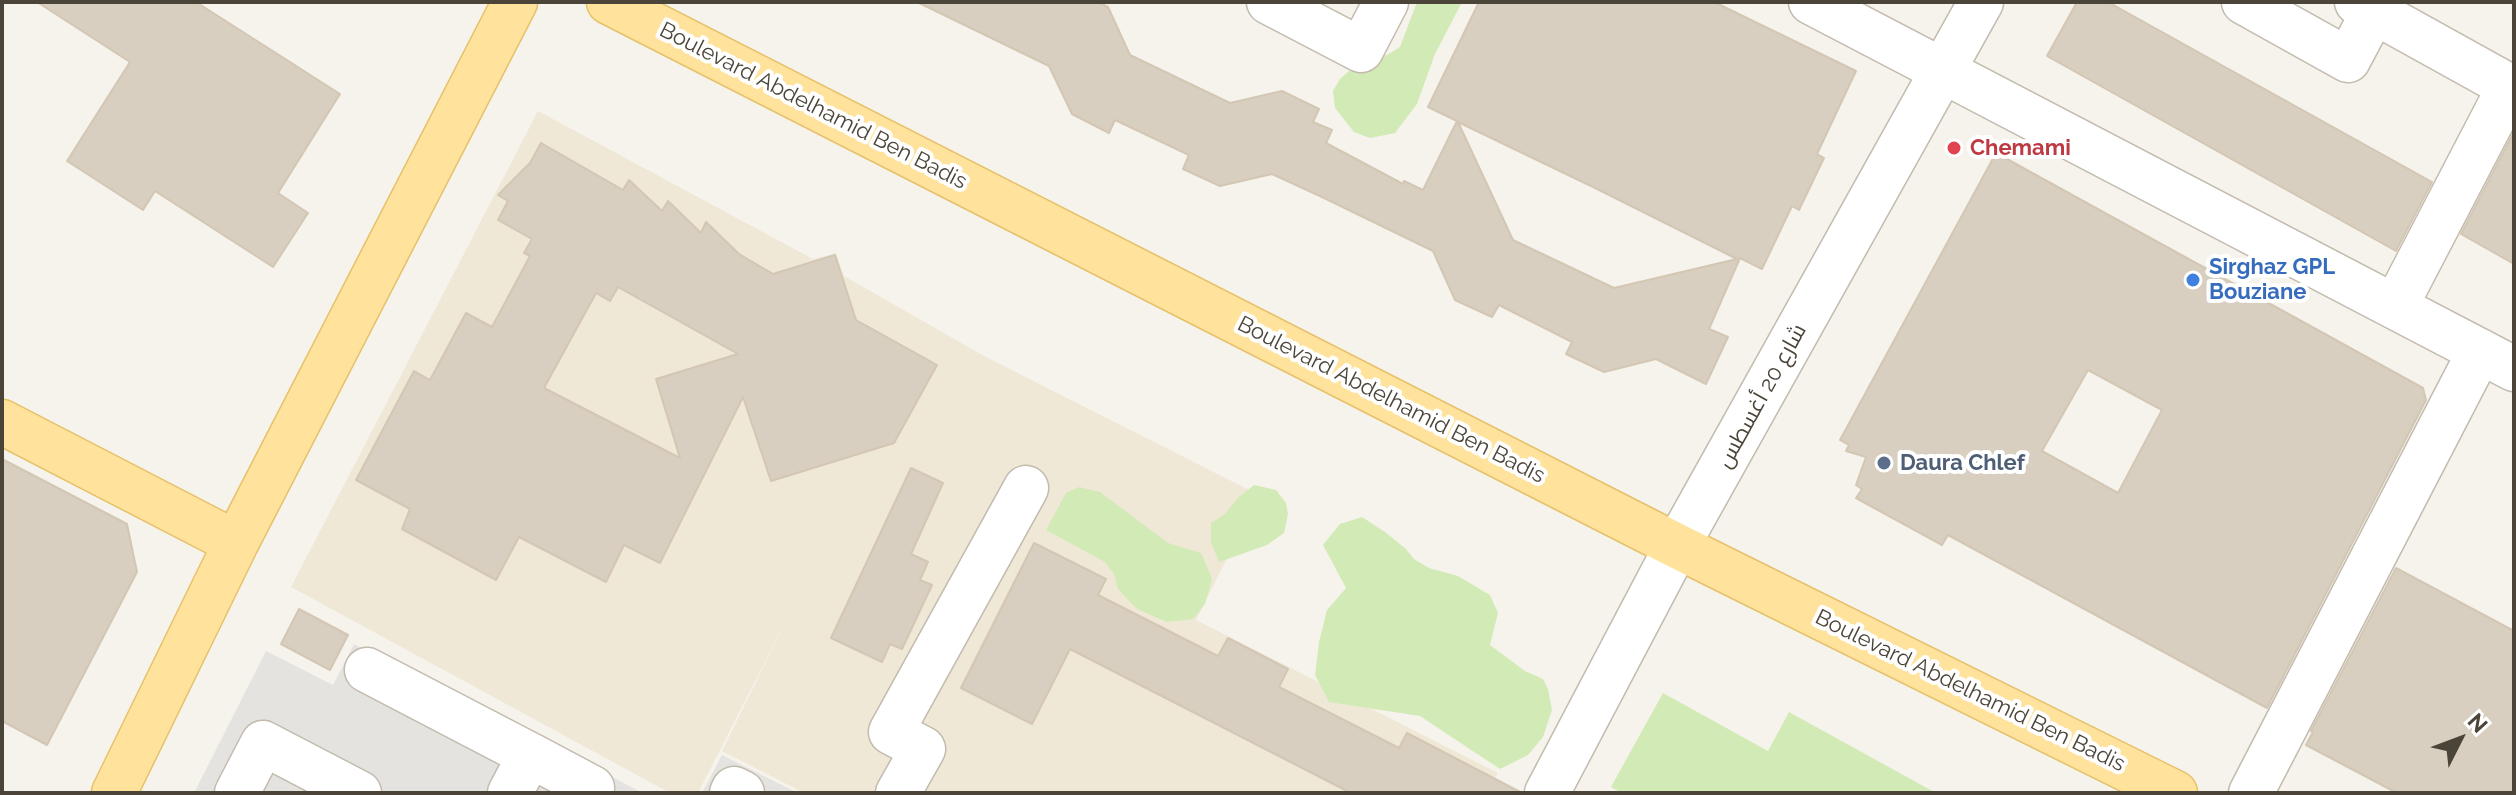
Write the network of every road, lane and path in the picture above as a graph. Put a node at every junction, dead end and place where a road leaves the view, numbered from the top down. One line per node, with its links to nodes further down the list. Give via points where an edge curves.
1 (515, 2): 15 (main road)
2 (609, 2): 16 (main road, Boulevard Abdelhamid Ben Badis)
3 (1269, 2): 4 (street, via 1361,50)
4 (1386, 2)
5 (1811, 2): 9 (street)
6 (1981, 2): 9 (street, شارع 20 أغسطس)
7 (2244, 2): 8 (street, via 2348,60)
8 (2365, 6): 10 (street)
9 (1944, 71): 11 (street); 16 (street, شارع 20 أغسطس)
10 (2512, 87): 11 (street)
11 (2395, 307): 12 (street)
12 (2497, 360): 29 (street)
13 (2, 422): 15 (main road)
14 (1026, 488): 26 (street, via 891,732 923,749)
15 (236, 543): 20 (main road)
16 (1677, 546): 27 (street, شارع 20 أغسطس); 28 (main road, Boulevard Abdelhamid Ben Badis)
17 (367, 670): 18 (street)
18 (530, 755): 19 (street); 23 (street)
19 (595, 791)
20 (114, 793)
21 (237, 793): 22 (street, via 263,743)
22 (359, 793)
23 (510, 793)
24 (732, 793): 25 (street)
25 (742, 793)
26 (898, 793)
27 (1547, 793)
28 (2175, 793)
29 (2251, 793)

